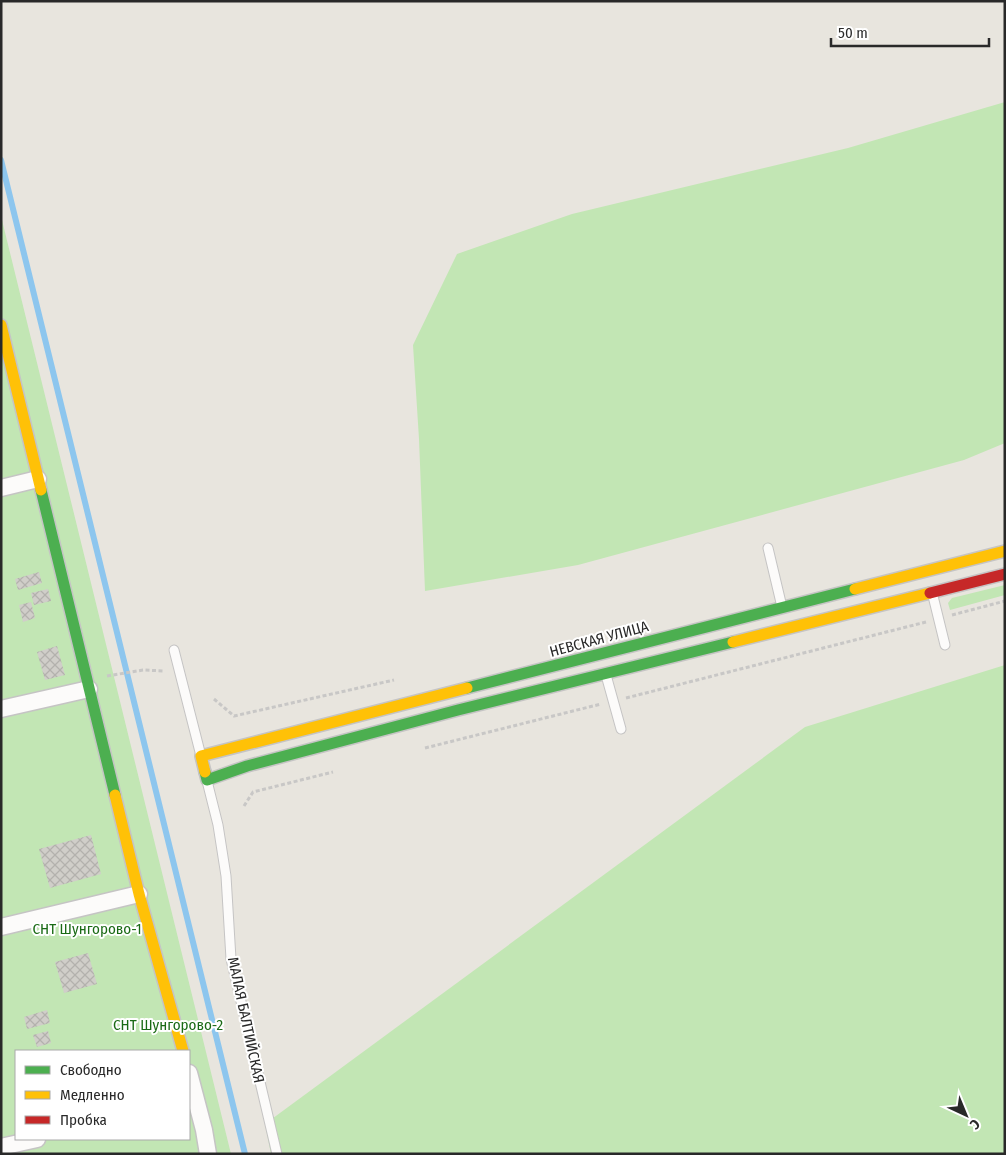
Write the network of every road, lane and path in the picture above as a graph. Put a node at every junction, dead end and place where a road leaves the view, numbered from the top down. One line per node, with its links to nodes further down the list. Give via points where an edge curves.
1 (1, 325): 2 (street)
2 (38, 479): 3 (street); 18 (street)
3 (1, 488)
4 (768, 548): 9 (lane)
5 (1005, 551): 9 (street, НЕВСКАЯ УЛИЦА)
6 (1005, 574): 7 (street)
7 (932, 592): 12 (lane); 15 (street)
8 (1005, 601): 10 (path)
9 (782, 608): 24 (street, НЕВСКАЯ УЛИЦА)
10 (952, 615)
11 (929, 622): 20 (path)
12 (945, 645)
13 (174, 650): 24 (lane)
14 (166, 671): 16 (path, via 142,670)
15 (606, 674): 20 (lane); 26 (street, via 458,710)
16 (113, 676)
17 (394, 680): 19 (path, via 234,716)
18 (90, 689): 21 (street); 28 (street)
19 (214, 699)
20 (613, 701): 22 (lane); 23 (path)
21 (1, 709)
22 (620, 729)
23 (425, 748)
24 (202, 756): 26 (street)
25 (333, 772): 27 (path, via 253,792)
26 (207, 780): 36 (lane, МАЛАЯ БАЛТИЙСКАЯ, via 218,824 228,894 230,959)
27 (244, 806)
28 (140, 894): 29 (street); 30 (street)
29 (1, 927)
30 (183, 1050)
31 (190, 1083): 32 (street)
32 (192, 1102): 35 (street, via 204,1130)
33 (32, 1140): 34 (street)
34 (1, 1147)
35 (208, 1154)
36 (276, 1154)

